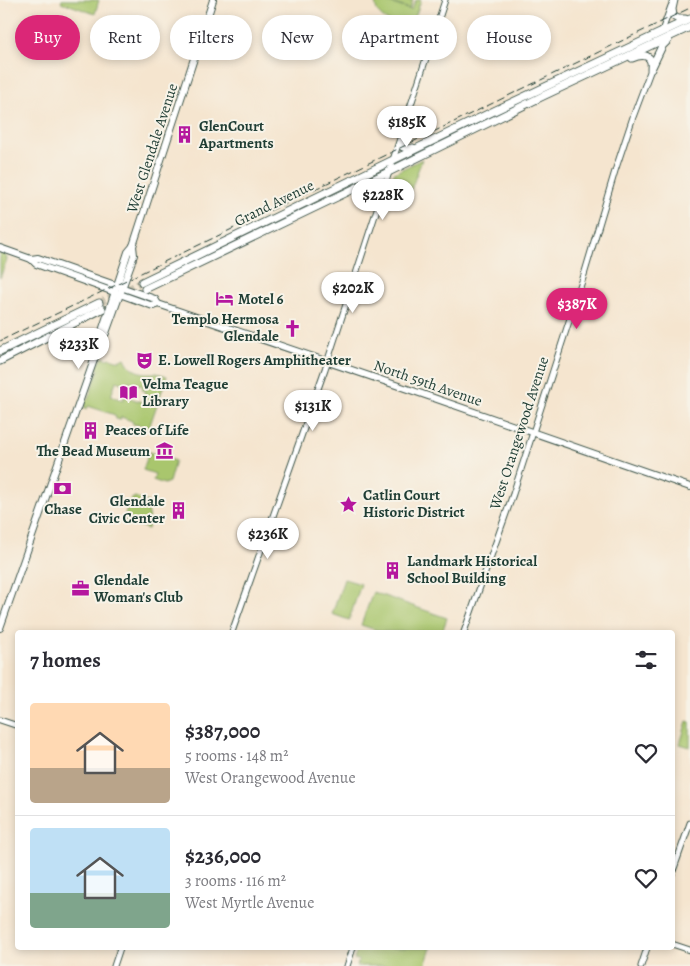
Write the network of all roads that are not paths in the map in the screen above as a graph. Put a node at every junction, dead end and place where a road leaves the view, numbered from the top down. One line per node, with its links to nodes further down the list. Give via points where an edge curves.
1 (213, 0): 20 (main road, West Glendale Avenue, via 134,246 128,252)
2 (445, 0): 11 (street)
3 (673, 0): 4 (highway, via 673,16 681,20); 6 (street)
4 (690, 18): 6 (highway, Grand Avenue)
5 (690, 27): 7 (highway, Grand Avenue)
6 (662, 31): 8 (highway, via 656,39); 12 (highway, Grand Avenue)
7 (677, 33): 8 (highway, Grand Avenue); 9 (highway, via 664,44)
8 (634, 53): 10 (highway, Grand Avenue)
9 (651, 69): 10 (highway, via 651,60 642,55 598,74); 26 (street, West Orangewood Avenue, via 615,171)
10 (588, 75): 14 (highway, Grand Avenue)
11 (402, 130): 12 (highway, via 403,147 410,149); 13 (street)
12 (422, 145): 13 (highway, Grand Avenue)
13 (392, 159): 14 (street); 15 (highway, Grand Avenue, via 143,285)
14 (388, 172): 15 (highway, Grand Avenue); 16 (street)
15 (364, 184): 16 (highway, via 378,187)
16 (379, 201): 25 (street)
17 (0, 248): 18 (main road, North 59th Avenue)
18 (31, 259): 19 (main road, North 59th Avenue, via 36,264); 20 (main road, North 59th Avenue, via 38,258)
19 (88, 282): 20 (main road, North 59th Avenue); 21 (main road, via 106,294 109,301)
20 (119, 290): 21 (main road, West Glendale Avenue); 22 (main road, West Glendale Avenue); 25 (main road, North 59th Avenue, via 155,299 158,304)
21 (104, 307): 22 (main road, West Glendale Avenue); 23 (highway); 24 (highway)
22 (101, 340): 28 (main road, West Glendale Avenue)
23 (0, 351)
24 (0, 361)
25 (327, 361): 26 (main road, North 59th Avenue); 29 (street)
26 (533, 433): 27 (main road, North 59th Avenue); 30 (street, West Orangewood Avenue)
27 (690, 488)
28 (0, 628)
29 (233, 630)
30 (465, 630)
31 (0, 720): 32 (street)
32 (15, 725)
33 (690, 823): 34 (street)
34 (675, 866)
35 (675, 945): 39 (street)
36 (119, 950): 40 (street)
37 (352, 950): 41 (street)
38 (646, 950): 42 (street)
39 (690, 950)
40 (114, 966)
41 (347, 966)
42 (641, 966)

